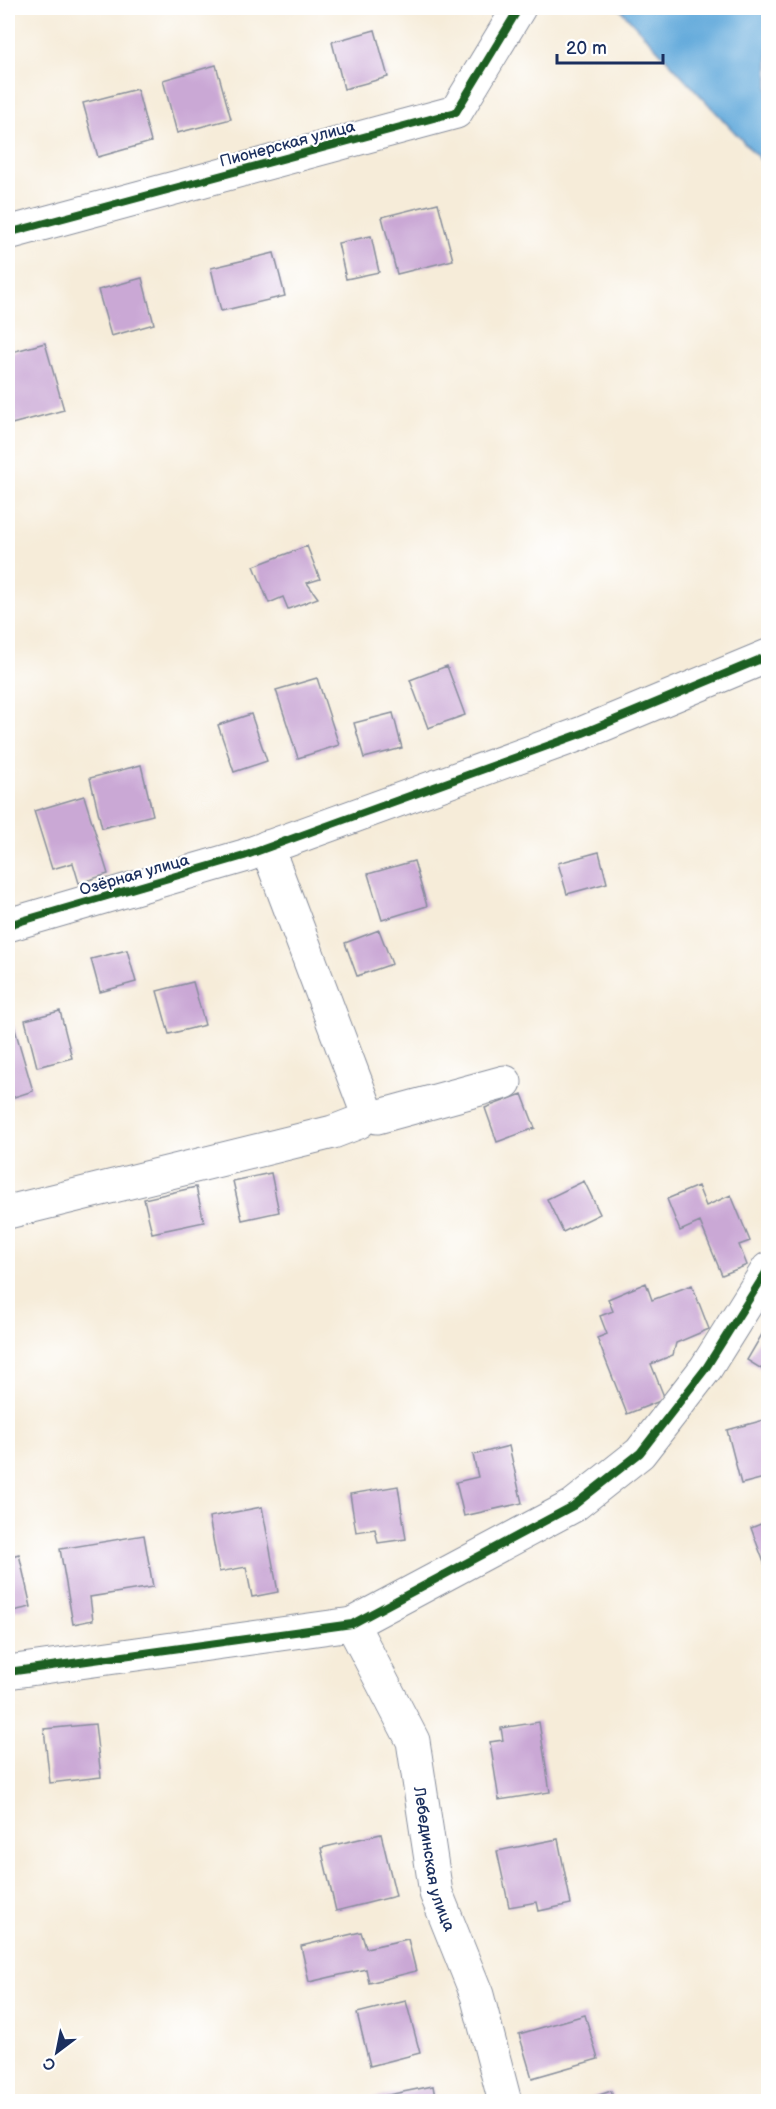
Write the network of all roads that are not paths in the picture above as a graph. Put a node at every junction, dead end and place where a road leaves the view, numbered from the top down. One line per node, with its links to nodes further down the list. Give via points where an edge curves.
1 (519, 8): 2 (street, Пионерская улица, via 456,112)
2 (8, 233)
3 (768, 656): 4 (street, Озёрная улица, via 583,733)
4 (267, 847): 5 (street, Озёрная улица); 7 (street)
5 (8, 925)
6 (505, 1082): 7 (street, via 377,1117)
7 (367, 1112): 8 (street, via 359,1122 333,1132)
8 (8, 1212)
9 (768, 1269): 10 (street, via 706,1368 640,1453 573,1506)
10 (352, 1624): 11 (street); 12 (street, Лебединская улица, via 413,1741 436,1893 477,1995)
11 (8, 1672)
12 (505, 2102)

